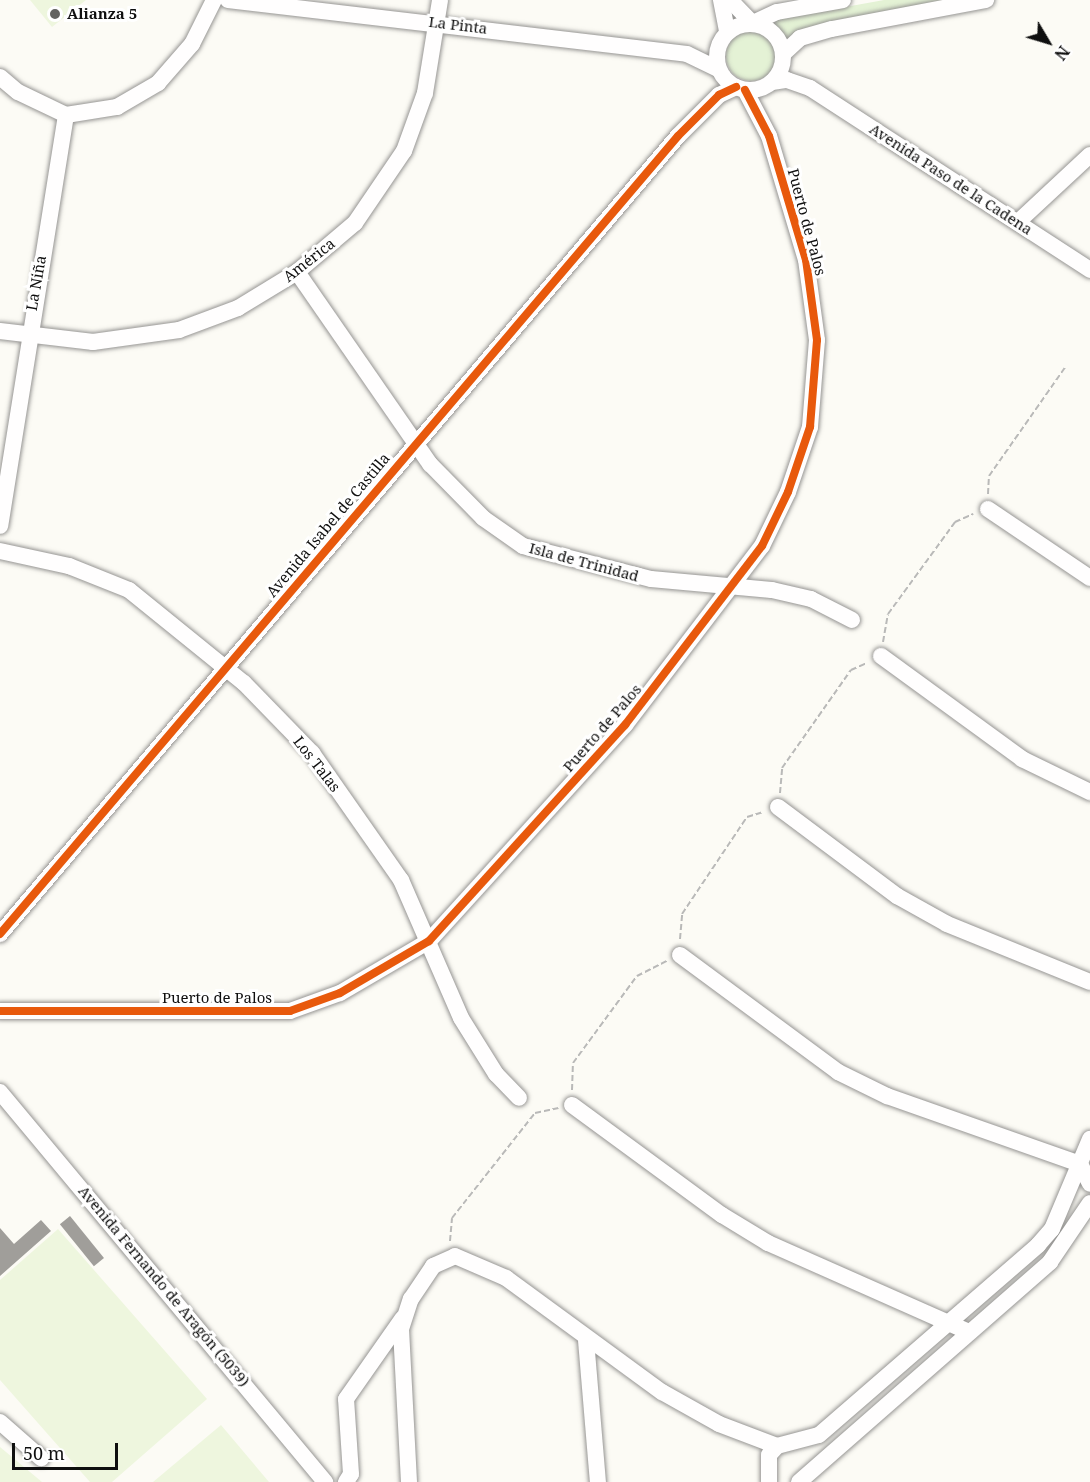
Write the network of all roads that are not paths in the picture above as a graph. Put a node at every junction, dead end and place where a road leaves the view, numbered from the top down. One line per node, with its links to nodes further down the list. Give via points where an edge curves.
1 (214, 0): 18 (street, via 192,44 158,83 117,107)
2 (228, 0): 8 (street, La Pinta)
3 (440, 0): 8 (street, América)
4 (721, 0): 10 (street)
5 (730, 0): 9 (street)
6 (843, 0): 9 (street, via 777,12)
7 (986, 0): 12 (street, via 832,29 800,38)
8 (438, 22): 11 (street, La Pinta); 24 (street, América, via 425,93 404,151 355,223)
9 (752, 23): 10 (street); 12 (street, via 778,38)
10 (723, 38): 11 (street, La Pinta); 13 (street)
11 (687, 54): 13 (street, La Pinta)
12 (783, 55): 15 (street); 16 (street, Avenida Paso de la Cadena)
13 (718, 69): 17 (street); 20 (street)
14 (0, 77): 18 (street, via 18,92)
15 (769, 84): 16 (street, Avenida Paso de la Cadena, via 787,80); 17 (street); 19 (street)
16 (810, 88): 22 (street, Avenida Paso de la Cadena)
17 (740, 89): 19 (street, Puerto de Palos); 20 (street, via 719,95)
18 (66, 115): 26 (street, La Niña)
19 (760, 115): 32 (street, Puerto de Palos, via 806,260 817,340 817,385 810,427 788,492 762,546)
20 (678, 136): 27 (street, Avenida Isabel de Castilla)
21 (1090, 156): 22 (street)
22 (1018, 221): 23 (street, Avenida Paso de la Cadena)
23 (1090, 270)
24 (297, 272): 26 (street, América, via 238,308 179,330 93,342); 27 (street, Isla de Trinidad)
25 (0, 331): 26 (street, América)
26 (27, 336): 29 (street, La Niña)
27 (414, 443): 32 (street, Isla de Trinidad, via 483,518 523,546 651,579); 35 (street, Avenida Isabel de Castilla)
28 (988, 509): 31 (street)
29 (0, 526)
30 (0, 551): 35 (street, Los Talas, via 69,566 129,590)
31 (1090, 578)
32 (734, 585): 33 (street, Isla de Trinidad, via 811,599); 39 (street, Puerto de Palos, via 625,725)
33 (852, 620)
34 (880, 656): 36 (street, via 1022,759)
35 (225, 667): 38 (street, Avenida Isabel de Castilla); 39 (street, Los Talas, via 312,753 401,880)
36 (1090, 792)
37 (778, 807): 41 (street, via 897,896 937,919)
38 (0, 934)
39 (429, 941): 42 (street, Puerto de Palos, via 340,993 290,1011); 44 (street, Los Talas, via 461,1018 496,1074)
40 (680, 955): 47 (street, via 838,1072 887,1096)
41 (1090, 981)
42 (0, 1011)
43 (0, 1092): 60 (street, Avenida Fernando de Aragón (5039))
44 (519, 1098)
45 (572, 1105): 51 (street, via 722,1215 768,1243)
46 (1090, 1139): 47 (street)
47 (1080, 1164): 48 (street); 51 (street, via 1052,1229)
48 (1090, 1184)
49 (1090, 1203): 52 (street, via 1050,1262)
50 (405, 1315): 53 (street, via 433,1266 449,1259 478,1262 506,1278); 61 (street, via 346,1400 351,1474); 62 (street, via 400,1329)
51 (950, 1322): 52 (street); 55 (street, via 819,1435)
52 (969, 1332): 58 (street)
53 (586, 1340): 56 (street, via 719,1424); 63 (street)
54 (0, 1422): 57 (street)
55 (798, 1443): 56 (street); 58 (street, via 813,1460)
56 (777, 1446): 59 (street, via 769,1455)
57 (41, 1458)
58 (812, 1470): 65 (street)
59 (768, 1477): 64 (street)
60 (325, 1482)
61 (346, 1482)
62 (409, 1482)
63 (598, 1482)
64 (782, 1482)
65 (799, 1482)

